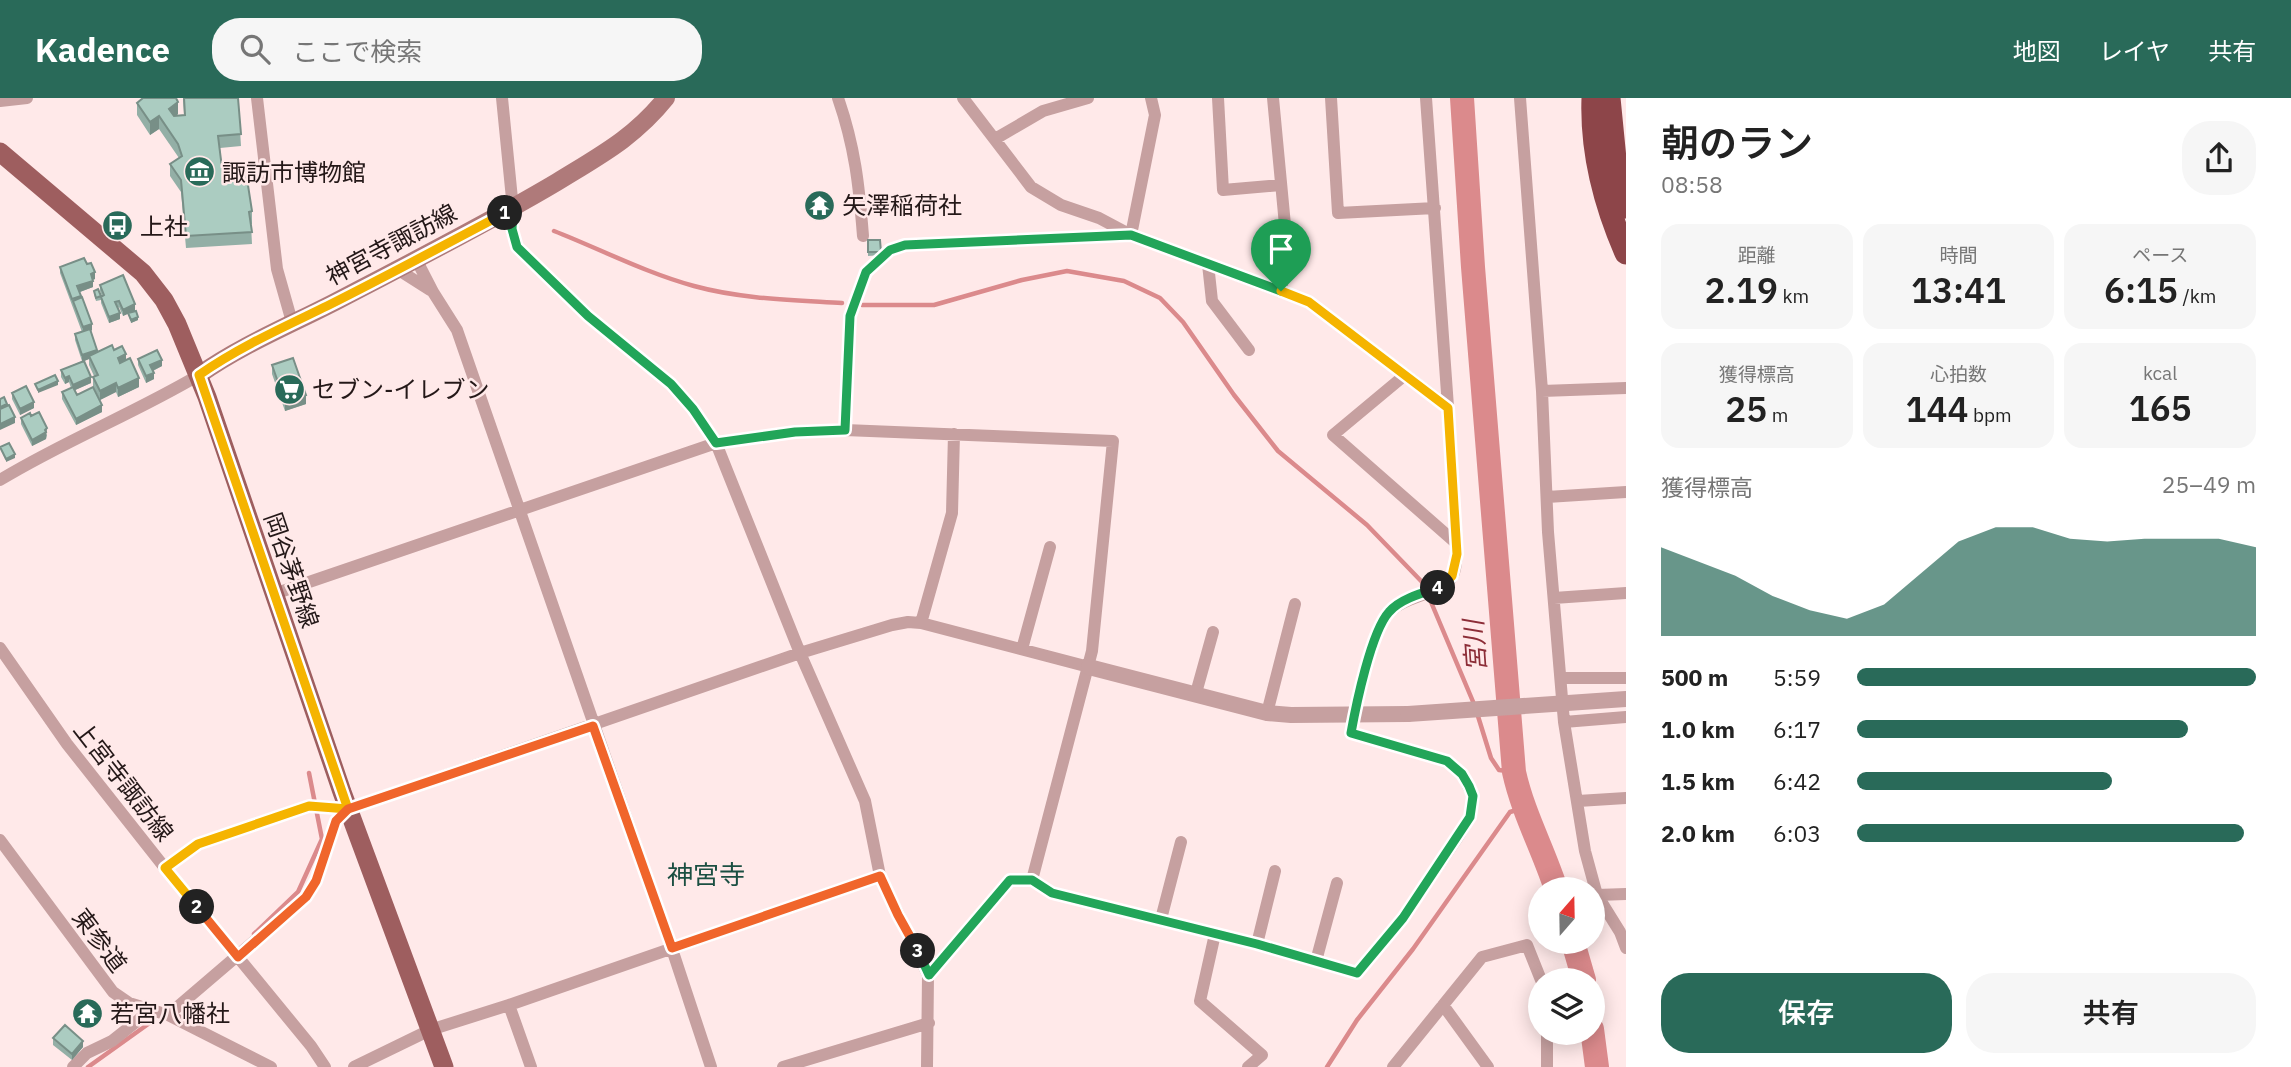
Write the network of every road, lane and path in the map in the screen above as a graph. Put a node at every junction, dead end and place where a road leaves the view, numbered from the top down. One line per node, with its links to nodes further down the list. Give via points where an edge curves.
1 (27, 98): 16 (street)
2 (257, 98): 31 (street, via 276,270)
3 (502, 98): 22 (street)
4 (666, 98): 22 (main road, 神宮寺諏訪線, via 644,124 610,151)
5 (838, 98): 24 (street, via 858,175)
6 (962, 98): 17 (street)
7 (1088, 98): 17 (street, via 1043,111)
8 (1152, 98): 23 (street, via 1155,115)
9 (1218, 98): 19 (street, via 1223,190)
10 (1273, 98): 19 (street)
11 (1331, 98): 21 (street, via 1338,213)
12 (1426, 98): 21 (street)
13 (1520, 98): 36 (street)
14 (1592, 98): 25 (highway, via 1603,188)
15 (1609, 98): 20 (highway)
16 (6, 100)
17 (995, 139): 23 (street, via 1031,187)
18 (0, 152): 33 (main road, 岡谷茅野線, via 142,273 164,300)
19 (1281, 185): 29 (street, via 1287,246)
20 (1626, 207)
21 (1435, 208): 37 (street)
22 (513, 209): 26 (main road, 神宮寺諏訪線); 40 (street, via 517,247 588,316 671,384)
23 (1131, 235): 27 (street); 38 (street, via 905,245 890,250 866,272 850,316)
24 (863, 236)
25 (1626, 253)
26 (416, 259): 28 (main road, 神宮寺諏訪線); 30 (street)
27 (1208, 264): 29 (street); 32 (street, via 1212,301)
28 (397, 269): 30 (street); 31 (main road, 神宮寺諏訪線)
29 (1281, 291): 34 (street, via 1309,302)
30 (433, 292): 44 (street, via 457,330)
31 (292, 322): 33 (main road, 神宮寺諏訪線)
32 (1249, 350)
33 (199, 375): 41 (street); 48 (main road, 岡谷茅野線)
34 (1405, 375): 37 (street); 45 (street, via 1333,435)
35 (1626, 388): 36 (street)
36 (1542, 391): 43 (street)
37 (1448, 408): 45 (street)
38 (845, 430): 39 (street); 40 (street)
39 (954, 434): 51 (street, via 952,513); 56 (street, via 1113,441)
40 (716, 443): 44 (street); 55 (street)
41 (0, 480)
42 (1626, 492): 43 (street)
43 (1547, 497): 49 (street)
44 (519, 510): 48 (street); 65 (street)
45 (1457, 543): 62 (street, via 1452,576 1390,610 1378,628)
46 (1050, 547): 54 (street)
47 (1626, 593): 49 (street)
48 (274, 594): 68 (main road, 岡谷茅野線)
49 (1554, 598): 57 (street)
50 (1295, 604): 61 (street)
51 (921, 624): 54 (street); 55 (street, via 892,625)
52 (1213, 632): 59 (street)
53 (0, 648): 71 (street, 上宮寺諏訪線, via 67,744)
54 (1021, 649): 56 (street)
55 (800, 653): 65 (street); 73 (street, via 865,801)
56 (1088, 667): 59 (street); 75 (street)
57 (1561, 678): 58 (street); 64 (street)
58 (1626, 678)
59 (1196, 694): 61 (street)
60 (1626, 699): 62 (street, bridge)
61 (1267, 713): 62 (street)
62 (1354, 716): 86 (street, via 1351,733 1447,761 1462,774 1473,796 1470,817 1403,918 1357,973)
63 (1626, 717): 64 (street)
64 (1564, 722): 67 (street)
65 (593, 726): 68 (street); 83 (street)
66 (1626, 798): 67 (street)
67 (1578, 801): 74 (street)
68 (348, 809): 71 (street, via 309,806 198,844); 85 (street, via 336,821 306,897); 94 (main road, 岡谷茅野線)
69 (0, 840): 91 (street, 東参道, via 105,983 129,1003)
70 (1181, 842): 80 (street)
71 (165, 868): 85 (street, 上宮寺諏訪線)
72 (1275, 871): 82 (street)
73 (880, 876): 83 (street); 88 (street)
74 (1592, 877)
75 (1032, 880): 80 (street, via 1052,893); 88 (street, via 1010,880)
76 (1336, 883): 86 (street)
77 (1626, 894): 78 (street)
78 (1605, 895)
79 (1605, 908): 84 (street)
80 (1161, 919): 81 (street)
81 (1215, 934): 82 (street); 105 (street, via 1200,1001 1262,1055)
82 (1257, 944): 86 (street)
83 (672, 948): 89 (street); 102 (street)
84 (1626, 948)
85 (238, 957): 92 (street); 98 (street, 上宮寺諏訪線)
86 (1316, 961)
87 (1536, 968): 90 (street, via 1527,945 1482,957)
88 (929, 975): 93 (street)
89 (509, 1005): 94 (street); 101 (street)
90 (1443, 1005): 106 (street); 107 (street)
91 (151, 1010): 92 (street, 東参道); 96 (street)
92 (168, 1015): 97 (street, 東参道)
93 (929, 1023): 103 (street); 104 (street)
94 (430, 1030): 99 (street); 100 (main road, 岡谷茅野線)
95 (1547, 1045): 108 (street)
96 (73, 1067)
97 (271, 1067)
98 (325, 1067)
99 (354, 1067)
100 (444, 1067)
101 (531, 1067)
102 (711, 1067)
103 (783, 1067)
104 (927, 1067)
105 (1248, 1067)
106 (1393, 1067)
107 (1488, 1067)
108 (1547, 1067)

